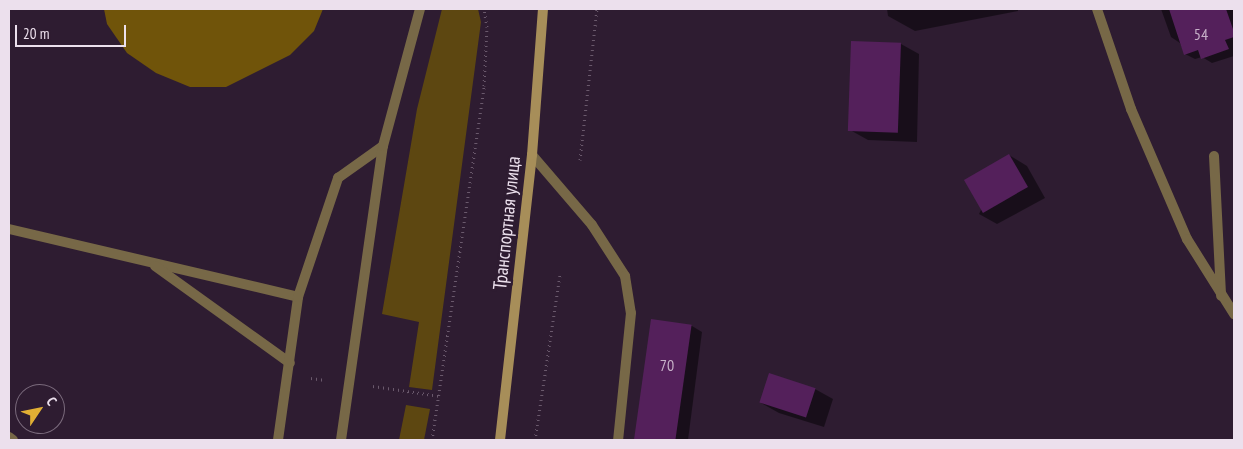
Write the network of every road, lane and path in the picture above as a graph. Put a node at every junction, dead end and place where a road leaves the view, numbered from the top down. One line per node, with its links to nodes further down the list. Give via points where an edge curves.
1 (420, 9): 6 (street)
2 (484, 9): 18 (path, via 487,27 484,86)
3 (543, 9): 7 (main road, Транспортная улица)
4 (597, 9): 9 (path)
5 (1097, 9): 14 (street, via 1131,109 1187,239)
6 (383, 146): 13 (street, via 338,178); 22 (street)
7 (532, 155): 24 (main road, Транспортная улица); 26 (street, via 592,225 625,276 631,313)
8 (1214, 156): 14 (street)
9 (580, 160)
10 (9, 229): 11 (street)
11 (150, 262): 13 (street); 16 (street)
12 (560, 274): 25 (path)
13 (298, 297): 16 (street)
14 (1221, 297): 15 (street)
15 (1234, 314)
16 (290, 364): 21 (street)
17 (383, 388): 18 (path)
18 (440, 396): 23 (path)
19 (9, 437): 20 (street)
20 (13, 440)
21 (278, 440)
22 (342, 440)
23 (432, 440)
24 (500, 440)
25 (535, 440)
26 (618, 440)

